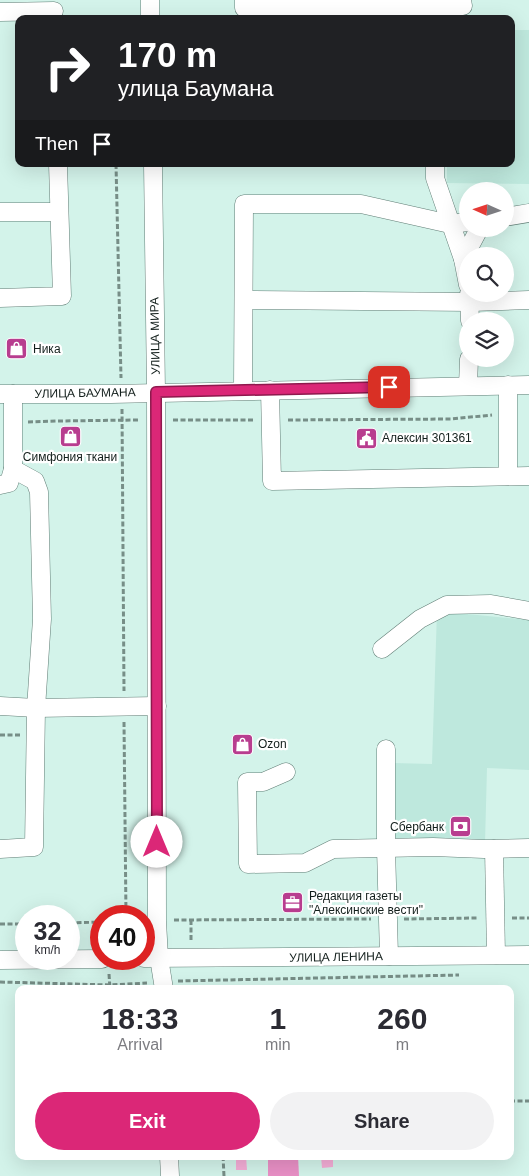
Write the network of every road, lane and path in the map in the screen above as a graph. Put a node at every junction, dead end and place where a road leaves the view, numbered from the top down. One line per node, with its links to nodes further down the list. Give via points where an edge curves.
1 (150, 0): 6 (street)
2 (244, 0): 3 (street, via 244,8 254,8 463,6)
3 (462, 0)
4 (54, 10): 5 (street)
5 (0, 12)
6 (150, 15)
7 (58, 167): 12 (street)
8 (116, 167): 29 (path)
9 (153, 167): 27 (street, УЛИЦА МИРА)
10 (435, 167): 15 (street, via 435,178)
11 (0, 212): 12 (street)
12 (59, 212): 17 (street, via 62,296)
13 (529, 213): 14 (street)
14 (514, 216)
15 (459, 223): 19 (street, via 360,204 244,204)
16 (459, 294): 19 (street)
17 (0, 298)
18 (514, 298): 20 (street)
19 (244, 300): 25 (street)
20 (529, 300)
21 (469, 367): 24 (street)
22 (508, 385): 23 (street, УЛИЦА БАУМАНА); 24 (street, УЛИЦА БАУМАНА); 31 (street)
23 (529, 385)
24 (468, 386): 26 (street, УЛИЦА БАУМАНА)
25 (243, 390): 26 (street, УЛИЦА БАУМАНА); 27 (street, УЛИЦА БАУМАНА)
26 (270, 390): 31 (street, via 272,481)
27 (156, 392): 29 (street, УЛИЦА БАУМАНА); 38 (street, УЛИЦА МИРА)
28 (6, 394): 29 (street, УЛИЦА БАУМАНА); 30 (street)
29 (121, 394): 37 (path)
30 (13, 469): 33 (street, via 9,483); 39 (street, via 35,481 39,492 42,619)
31 (508, 476): 32 (street)
32 (529, 476)
33 (0, 485)
34 (529, 611): 35 (street, via 491,604 447,605 420,618)
35 (382, 649)
36 (0, 706): 39 (street)
37 (124, 706): 38 (street); 39 (street); 46 (path)
38 (157, 706): 50 (street, УЛИЦА МИРА)
39 (36, 708): 44 (street, via 34,847)
40 (386, 749): 42 (street)
41 (286, 772): 42 (street, via 264,782 248,782 248,864 305,863 333,849)
42 (386, 848): 45 (street); 49 (street)
43 (529, 848): 45 (street)
44 (0, 849)
45 (494, 849): 47 (street)
46 (126, 905)
47 (496, 918): 48 (path); 49 (path); 54 (street)
48 (529, 918)
49 (388, 919): 50 (path); 56 (street)
50 (157, 921): 53 (street, УЛИЦА МИРА)
51 (0, 924): 52 (path)
52 (15, 924)
53 (155, 933)
54 (496, 955): 55 (street, УЛИЦА ЛЕНИНА); 56 (street, УЛИЦА ЛЕНИНА)
55 (529, 955)
56 (389, 956): 57 (street, УЛИЦА ЛЕНИНА)
57 (155, 958)
58 (90, 959): 59 (street)
59 (0, 960)
60 (155, 967): 64 (street, УЛИЦА МИРА)
61 (459, 975): 65 (path)
62 (0, 982): 63 (path)
63 (110, 985)
64 (164, 985)
65 (191, 985)
66 (514, 1101): 67 (path)
67 (529, 1101)
68 (169, 1160): 70 (street)
69 (224, 1160): 71 (path)
70 (170, 1176)
71 (224, 1176)

